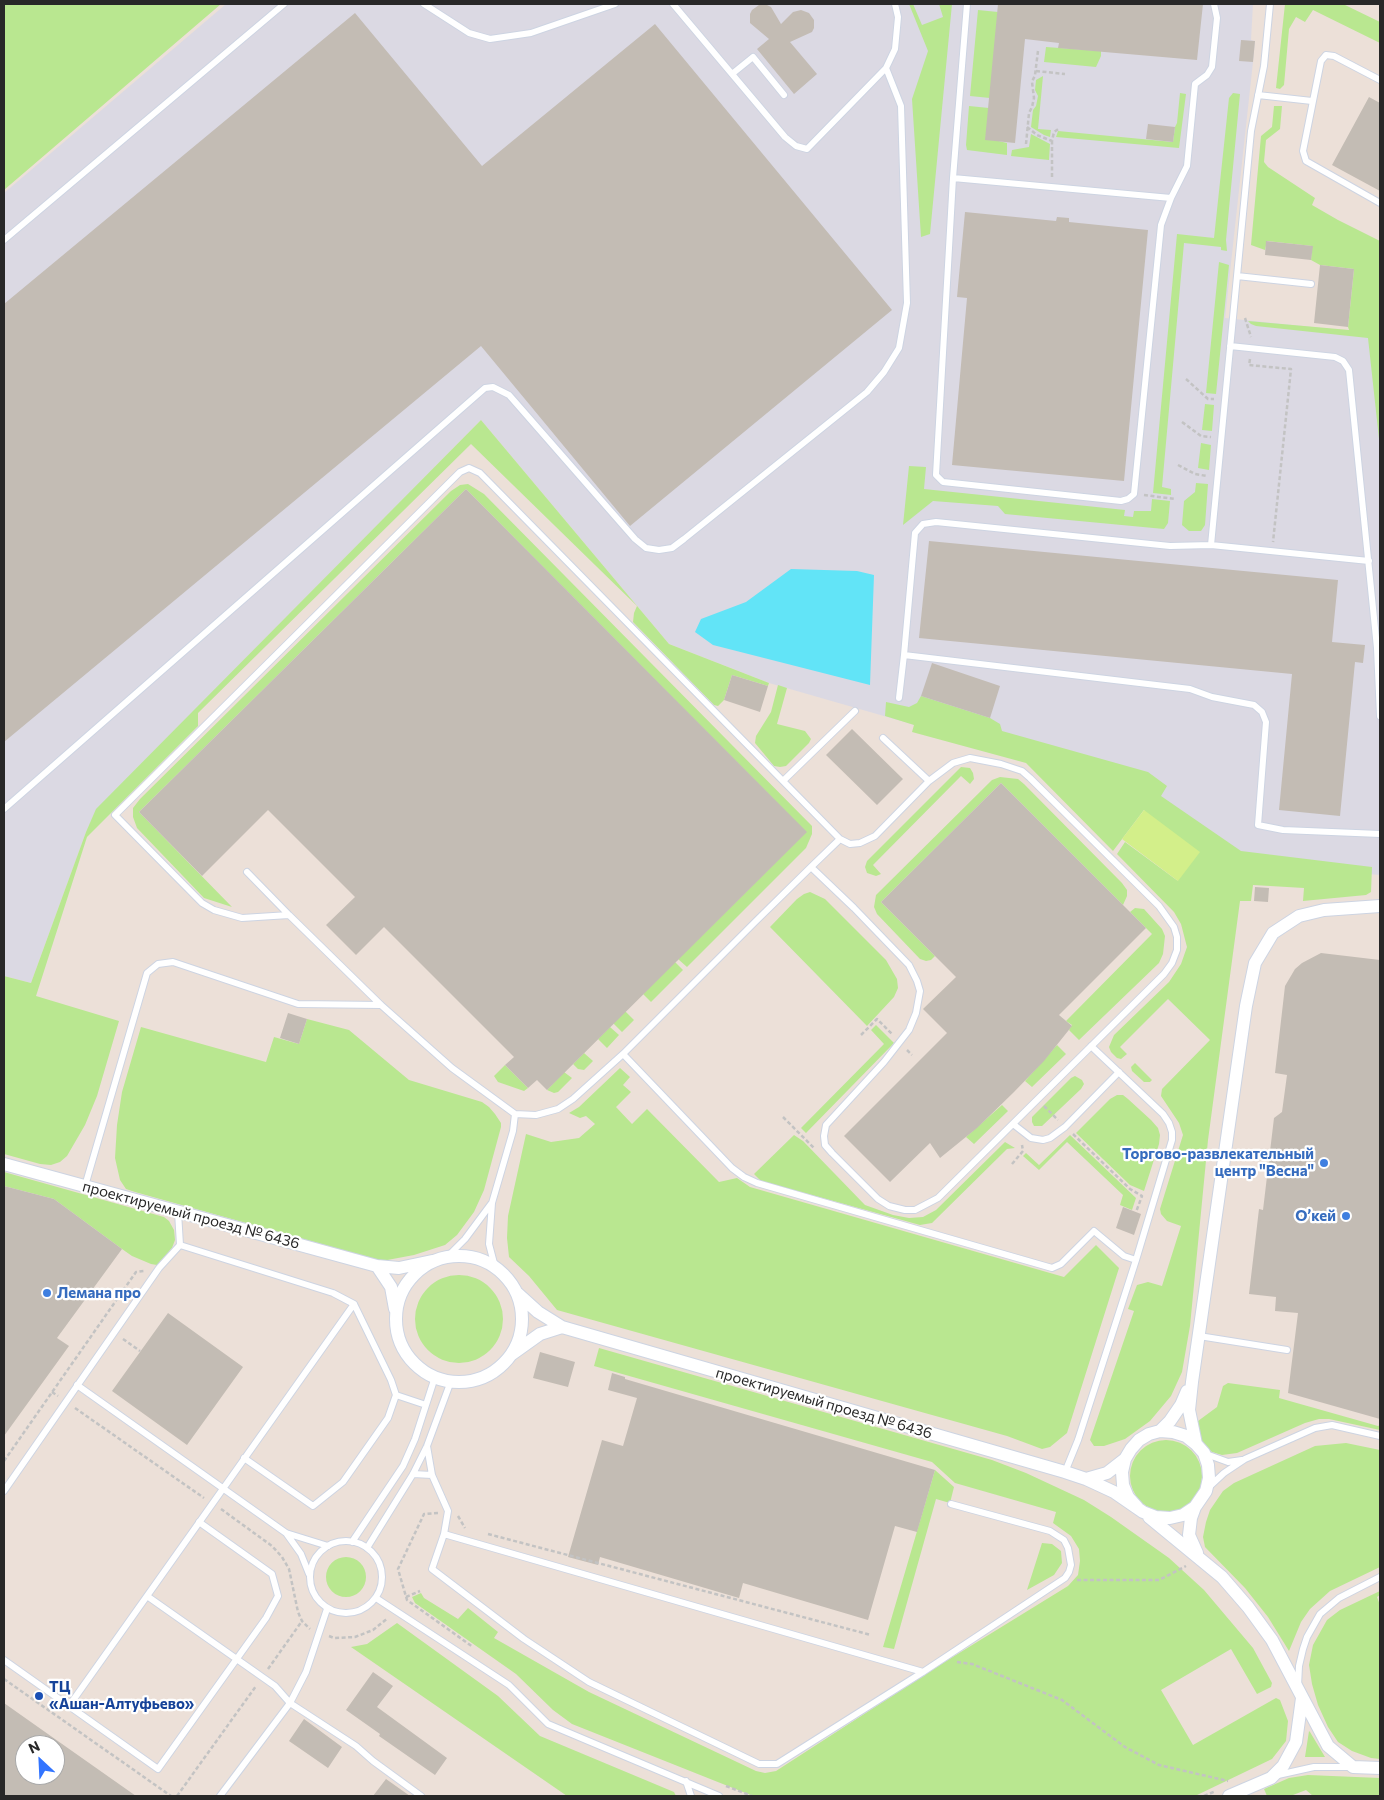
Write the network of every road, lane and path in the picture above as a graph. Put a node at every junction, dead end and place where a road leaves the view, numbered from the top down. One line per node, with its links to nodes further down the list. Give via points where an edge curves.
1 (284, 4): 26 (lane)
2 (424, 4): 3 (lane, via 468,33 490,39 531,33)
3 (615, 4)
4 (673, 4): 12 (lane)
5 (895, 4): 10 (lane, via 898,17 895,49)
6 (967, 4): 22 (lane)
7 (1214, 4): 24 (lane, via 1217,18 1212,67 1194,84 1187,166)
8 (1270, 4): 16 (lane)
9 (1038, 51): 11 (path)
10 (886, 68): 12 (lane, via 807,149 796,146 785,137); 50 (lane, via 901,106 907,302 899,348 867,392 684,539 672,548 659,550 646,548 635,539 509,395 493,387 485,388)
11 (1036, 71): 13 (path); 18 (path)
12 (732, 74): 15 (lane, via 753,57)
13 (1065, 74)
14 (1380, 80): 17 (lane, via 1326,55 1321,61)
15 (784, 94)
16 (1258, 95): 17 (lane); 27 (lane, via 1251,131)
17 (1312, 101): 25 (lane, via 1303,151 1306,161)
18 (1027, 126): 20 (path); 21 (path)
19 (1060, 128): 20 (path, via 1054,132)
20 (1052, 141): 23 (path)
21 (1026, 144)
22 (953, 178): 23 (lane); 38 (lane, via 936,475 943,482 1122,501)
23 (1053, 188): 24 (lane)
24 (1171, 198): 38 (lane, via 1161,225)
25 (1380, 203)
26 (4, 240)
27 (1237, 276): 28 (lane); 30 (lane)
28 (1311, 284)
29 (1243, 312): 31 (path, via 1252,339)
30 (1230, 346): 31 (lane); 33 (lane)
31 (1251, 348): 41 (path, via 1249,365 1291,369); 42 (lane, via 1335,357 1349,370)
32 (1186, 379): 33 (path, via 1208,399)
33 (1225, 399): 35 (lane)
34 (1182, 422): 35 (path, via 1201,436)
35 (1221, 438): 37 (lane)
36 (1178, 465): 37 (path, via 1195,474)
37 (1218, 478): 40 (lane)
38 (1134, 494): 39 (path)
39 (1175, 499)
40 (1211, 545): 41 (lane); 43 (lane, via 1170,546 936,522 923,524 915,533)
41 (1272, 551): 42 (lane)
42 (1369, 561): 46 (lane, via 1378,648)
43 (904, 655): 44 (lane); 51 (lane, via 1190,688 1212,697 1254,705 1266,722 1258,825 1283,830)
44 (899, 698)
45 (855, 711): 48 (lane)
46 (1380, 716)
47 (883, 738): 49 (lane)
48 (783, 781): 52 (lane); 56 (lane, via 480,473 469,468 460,472 114,815 202,903 214,910 242,918)
49 (930, 781): 52 (lane, via 875,836 850,844); 60 (lane, via 953,763 970,758 1022,771 1159,906 1174,927 1177,950 1172,963)
50 (4, 809)
51 (1380, 834)
52 (840, 839): 53 (lane)
53 (811, 867): 59 (lane, via 910,965 920,991 916,1013); 61 (lane)
54 (247, 872): 56 (lane)
55 (1380, 906): 87 (street, via 1324,910 1299,916 1273,933 1255,964 1246,1006)
56 (289, 915): 57 (lane)
57 (381, 1005): 65 (lane, via 452,1068); 71 (lane, via 298,1004 173,962 158,964 147,973)
58 (861, 1035): 59 (path, via 877,1019)
59 (900, 1043): 62 (path); 69 (lane, via 826,1125 825,1145)
60 (1091, 1046): 63 (lane); 64 (lane)
61 (623, 1054): 65 (lane, via 558,1109 536,1116); 77 (lane, via 732,1168 757,1184 1052,1268 1062,1264 1094,1231 1124,1256)
62 (912, 1054)
63 (1119, 1072): 68 (lane); 77 (lane, via 1163,1114 1172,1132 1170,1152)
64 (1037, 1100): 67 (lane); 68 (path)
65 (516, 1114): 72 (lane)
66 (783, 1117): 69 (path, via 826,1160)
67 (1013, 1124): 68 (lane, via 1031,1138 1043,1140); 69 (lane, via 938,1198 915,1210 889,1206 878,1199)
68 (1065, 1126): 74 (path, via 1130,1189 1142,1196)
69 (832, 1153)
70 (4, 1164): 71 (street, проектируемый проезд № 6436)
71 (85, 1186): 73 (street, проектируемый проезд № 6436)
72 (492, 1203): 76 (lane, via 466,1239); 80 (lane, via 489,1244)
73 (178, 1212): 75 (lane); 79 (street, проектируемый проезд № 6436)
74 (1136, 1212)
75 (180, 1245): 81 (lane); 83 (lane, via 333,1293)
76 (448, 1256): 78 (street); 80 (street, via 465,1256)
77 (1136, 1260): 107 (lane)
78 (432, 1261): 79 (street, проектируемый проезд № 6436, via 399,1268); 84 (street, via 408,1282)
79 (377, 1266): 84 (street, via 390,1287)
80 (496, 1267): 82 (street)
81 (159, 1268): 86 (lane); 95 (path, via 136,1272)
82 (516, 1293): 85 (street, проектируемый проезд № 6436); 90 (street, via 522,1325)
83 (354, 1304): 96 (lane); 103 (lane)
84 (396, 1311): 91 (street, via 400,1344 415,1364)
85 (562, 1327): 90 (street, via 540,1334); 107 (street, проектируемый проезд № 6436)
86 (114, 1332): 89 (path); 94 (lane)
87 (1199, 1336): 88 (lane); 93 (street)
88 (1287, 1350)
89 (140, 1351)
90 (510, 1356): 92 (street, via 484,1376 468,1381)
91 (435, 1378): 92 (street); 98 (lane)
92 (451, 1381): 101 (lane)
93 (1192, 1382): 99 (street, via 1181,1405); 102 (street, проектируемый проезд № 6436, via 1189,1410)
94 (77, 1385): 97 (lane); 111 (lane)
95 (52, 1392): 97 (path); 106 (path)
96 (396, 1395): 98 (lane); 103 (lane, via 388,1418 343,1482 313,1506)
97 (66, 1402): 112 (lane); 114 (path)
98 (426, 1404): 124 (lane, via 403,1466)
99 (1160, 1431): 102 (street, via 1186,1436); 104 (street, via 1139,1440)
100 (1380, 1436): 105 (lane, via 1332,1425 1315,1428)
101 (426, 1446): 108 (lane); 109 (lane)
102 (1200, 1448): 105 (lane, via 1228,1462); 113 (street, проектируемый проезд № 6436, via 1208,1465)
103 (244, 1458): 111 (lane)
104 (1125, 1459): 110 (street, via 1107,1472); 117 (street, проектируемый проезд № 6436, via 1123,1485 1128,1497)
105 (1246, 1459): 113 (lane, via 1224,1473)
106 (4, 1461)
107 (1065, 1472): 110 (street, проектируемый проезд № 6436)
108 (413, 1474): 109 (lane); 126 (lane)
109 (432, 1475): 118 (lane)
110 (1086, 1479): 117 (street, проектируемый проезд № 6436, via 1114,1492)
111 (223, 1488): 114 (lane); 122 (lane)
112 (4, 1491)
113 (1206, 1491): 116 (street, проектируемый проезд № 6436)
114 (212, 1503): 119 (lane); 137 (path, via 272,1546 282,1557 289,1568)
115 (951, 1504): 128 (lane, via 1050,1531 1064,1540 1068,1548)
116 (1195, 1507): 117 (street, проектируемый проезд № 6436, via 1170,1518 1156,1517); 127 (street, проектируемый проезд № 6436, via 1190,1518 1189,1535)
117 (1140, 1510): 127 (street, проектируемый проезд № 6436)
118 (448, 1511): 120 (path, via 455,1512 464,1527); 123 (lane); 134 (path, via 424,1514 398,1569)
119 (199, 1522): 132 (lane); 141 (lane, via 272,1574 278,1596)
120 (472, 1530)
121 (481, 1532): 139 (path)
122 (286, 1533): 125 (lane); 129 (lane, via 301,1554)
123 (444, 1534): 144 (lane); 144 (lane, via 432,1569 524,1639 589,1682 759,1764 778,1764)
124 (352, 1542): 125 (lane); 126 (lane)
125 (328, 1546): 129 (lane, via 312,1564)
126 (367, 1548): 133 (lane, via 375,1556 382,1577)
127 (1199, 1558): 128 (path, via 1159,1580 1076,1580); 147 (street, проектируемый проезд № 6436, via 1222,1577 1248,1607 1272,1640)
128 (1069, 1572): 143 (lane, via 1065,1578)
129 (310, 1575): 135 (lane, via 314,1594)
130 (1380, 1578): 147 (lane, via 1339,1598 1320,1614 1303,1649 1299,1666)
131 (420, 1591): 134 (path)
132 (147, 1596): 141 (lane); 149 (lane)
133 (376, 1598): 135 (lane, via 364,1608 348,1613); 136 (lane)
134 (407, 1598): 136 (path); 140 (path)
135 (328, 1608): 138 (lane)
136 (396, 1610): 138 (path, via 372,1630 355,1637 334,1638); 153 (lane, via 509,1685 548,1724)
137 (302, 1621): 138 (path, via 310,1629); 145 (path)
138 (320, 1632): 148 (lane, via 306,1672)
139 (871, 1635)
140 (477, 1649)
141 (236, 1658): 145 (lane); 149 (lane, via 158,1769)
142 (4, 1660): 149 (lane)
143 (942, 1660): 144 (lane); 154 (path, via 972,1664 1062,1700 1125,1747 1159,1765)
144 (923, 1672)
145 (262, 1677): 148 (lane); 157 (path)
146 (4, 1679): 156 (path)
147 (1300, 1694): 150 (street, проектируемый проезд № 6436, via 1328,1746); 152 (street, via 1296,1742 1283,1766)
148 (290, 1703): 158 (lane); 159 (lane, via 356,1746)
149 (68, 1706)
150 (1353, 1767): 151 (street); 152 (lane, via 1314,1767 1284,1772)
151 (1380, 1768)
152 (1271, 1778): 163 (street)
153 (686, 1781): 160 (lane); 161 (lane)
154 (1234, 1783)
155 (725, 1786): 162 (path)
156 (171, 1796)
157 (177, 1796)
158 (220, 1796)
159 (421, 1796)
160 (691, 1796)
161 (719, 1796)
162 (752, 1796)
163 (1228, 1796)

